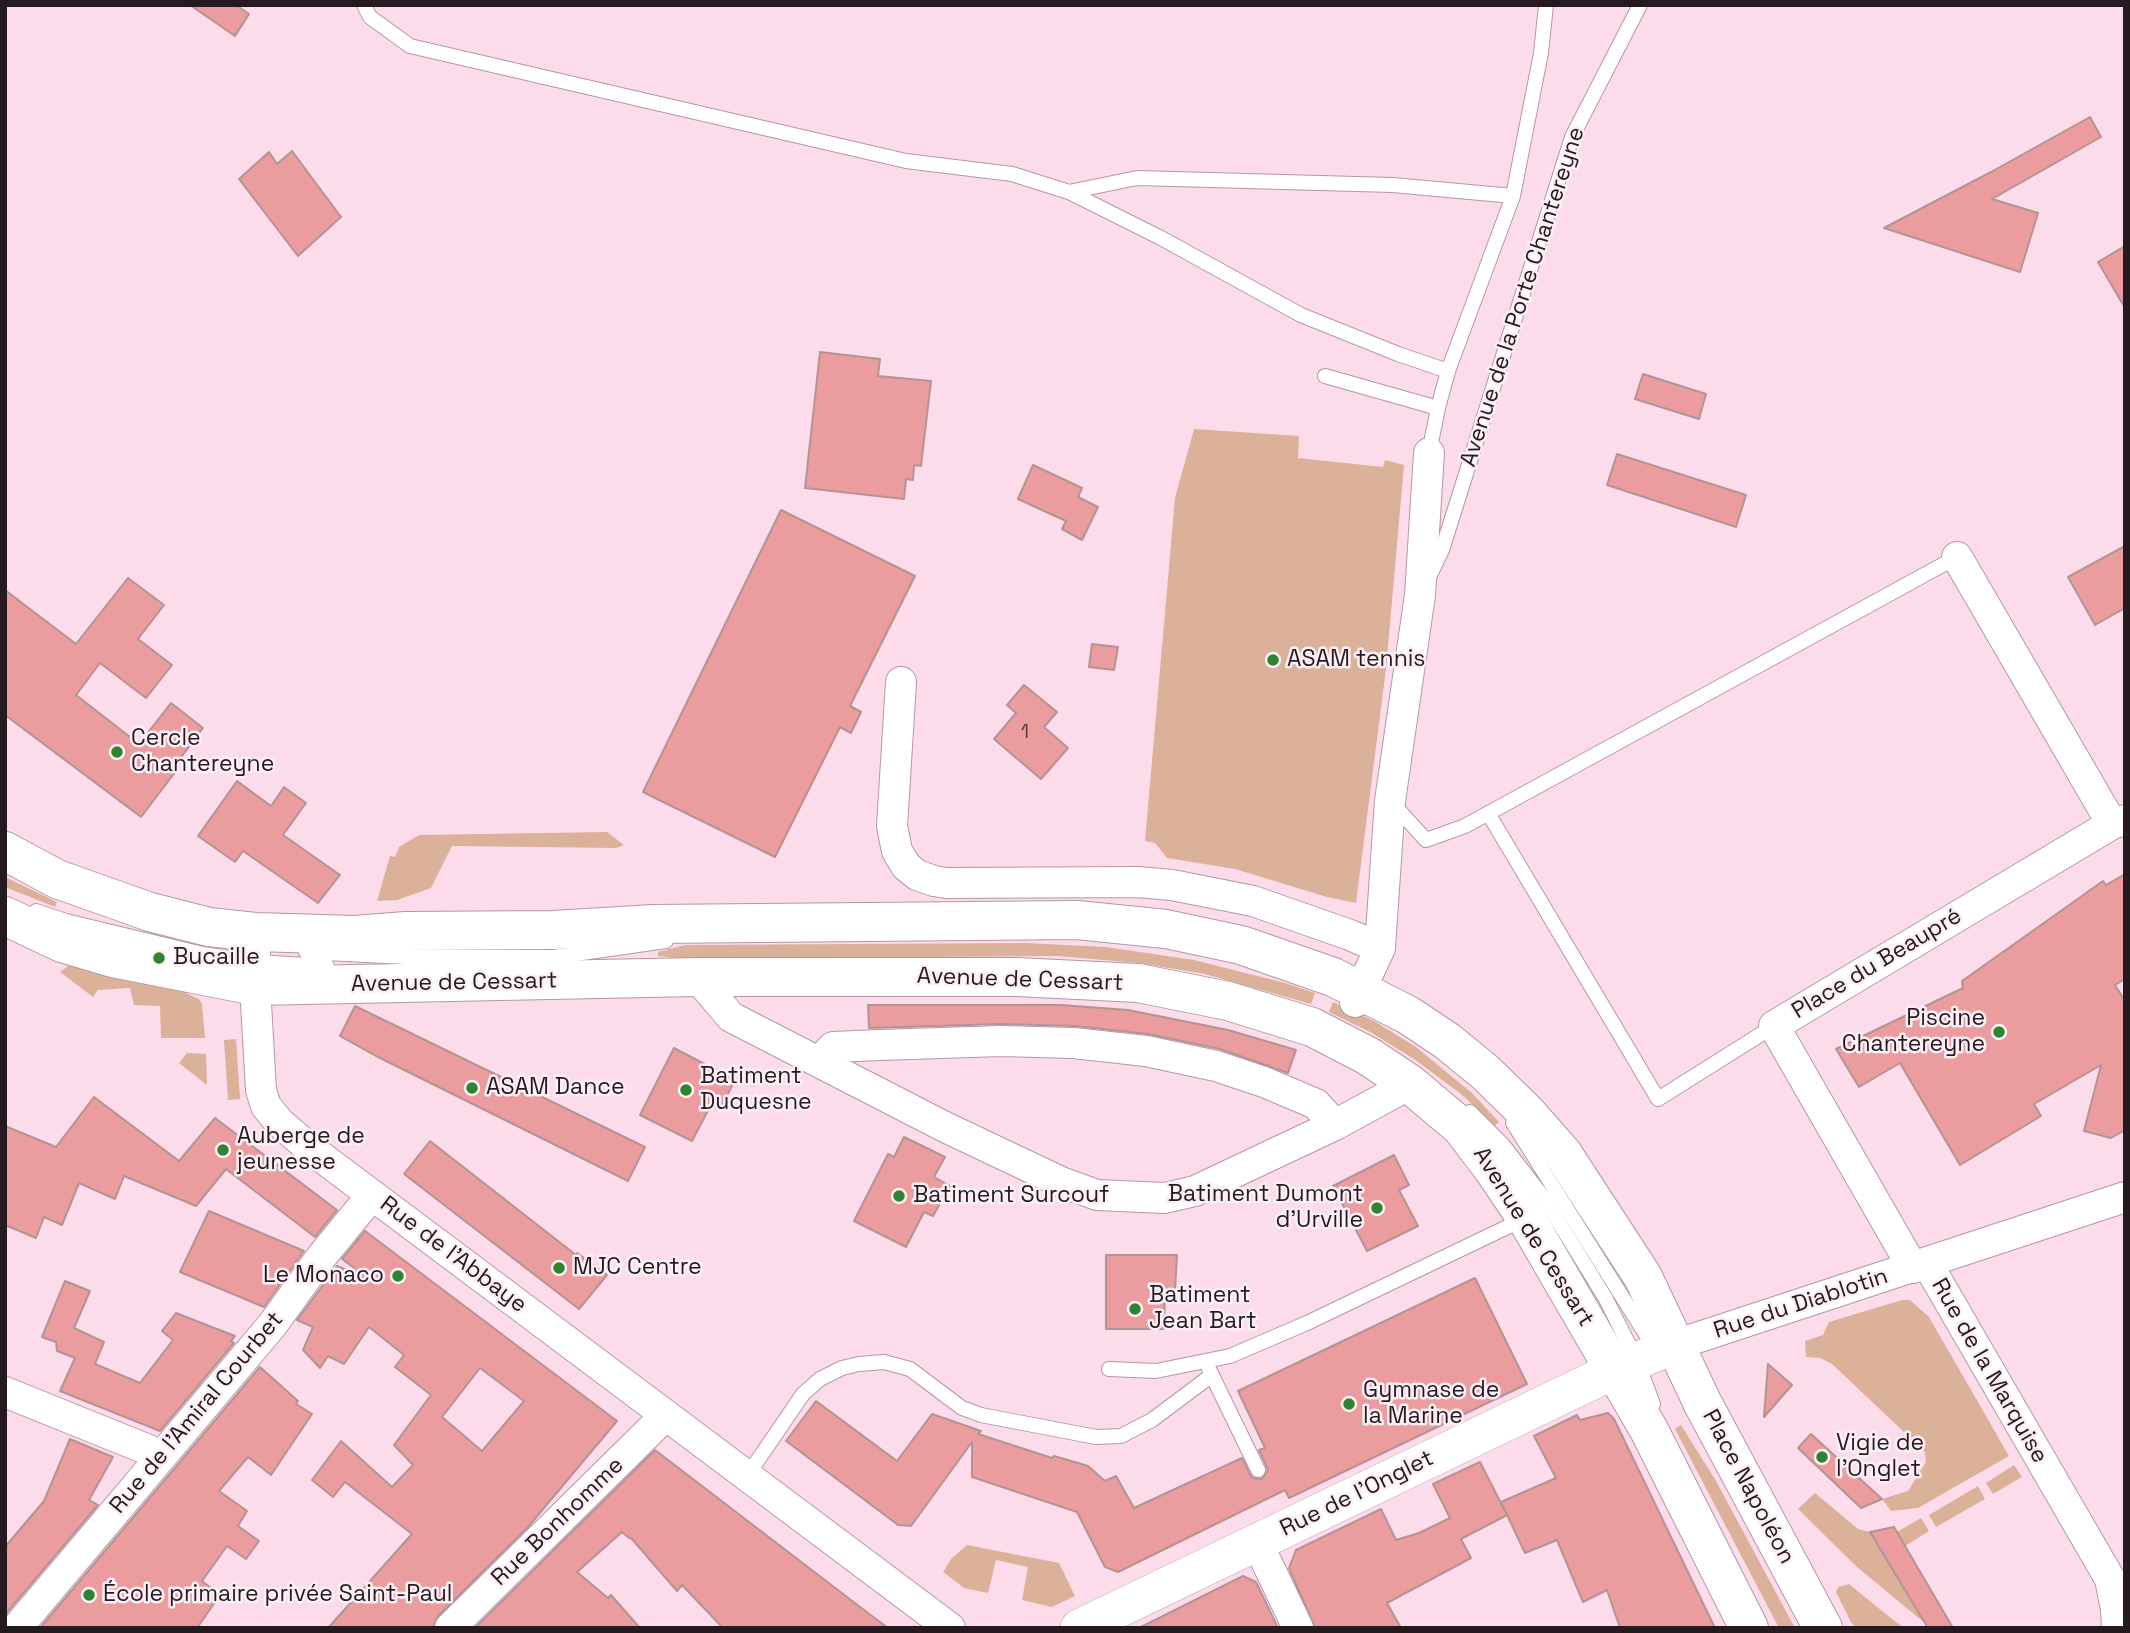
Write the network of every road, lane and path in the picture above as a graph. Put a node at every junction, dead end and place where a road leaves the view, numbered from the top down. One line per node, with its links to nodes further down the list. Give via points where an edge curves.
1 (364, 5): 4 (lane, via 370,17 410,46 906,161 1012,174)
2 (1545, 5): 5 (lane, Avenue de la Porte Chantereyne, via 1541,53)
3 (1640, 5): 11 (lane, Avenue de la Porte Chantereyne, via 1572,137 1442,550)
4 (1069, 192): 5 (lane, via 1137,178 1393,185); 6 (lane, via 1301,315)
5 (1513, 196): 6 (lane, Avenue de la Porte Chantereyne)
6 (1448, 371): 8 (lane, Avenue de la Porte Chantereyne)
7 (1325, 376): 8 (lane, Avenue de la Porte Chantereyne)
8 (1437, 408): 9 (lane, Avenue de la Porte Chantereyne)
9 (1430, 453): 11 (street, Avenue de la Porte Chantereyne)
10 (1957, 556): 14 (lane); 15 (street)
11 (1420, 595): 13 (street, Avenue de la Porte Chantereyne)
12 (901, 682): 22 (street, via 892,826 897,851 917,875 946,883 1172,885 1253,901)
13 (1391, 801): 14 (lane, via 1426,840); 22 (street, Avenue de la Porte Chantereyne)
14 (1489, 813): 34 (lane, via 1658,1099)
15 (2118, 822): 34 (street, Place du Beaupré)
16 (5, 850): 23 (main road, via 57,878 150,912 209,927)
17 (16, 911): 23 (main road, via 62,943 113,958)
18 (107, 915): 23 (lane)
19 (680, 939): 23 (lane, via 554,957)
20 (1120, 939): 21 (lane)
21 (1150, 942)
22 (1380, 948): 31 (street, Avenue de la Porte Chantereyne)
23 (254, 957): 24 (lane, via 393,967); 27 (main road, Avenue de Cessart); 31 (main road, via 327,936 405,931 1077,920 1166,929 1241,945 1297,963); 41 (street, Rue de l'Abbaye, via 261,1090 266,1106 308,1147)
24 (1014, 962)
25 (1251, 964): 31 (lane)
26 (1099, 966): 28 (lane)
27 (697, 977): 35 (street, via 731,1017); 37 (main road, Avenue de Cessart, via 1017,977 1138,983 1228,1000 1312,1027)
28 (1186, 978)
29 (1209, 982): 30 (lane)
30 (1259, 995)
31 (1358, 996): 36 (lane); 45 (main road, via 1408,1015 1447,1041 1485,1072 1563,1154 1643,1277)
32 (1296, 1006): 33 (lane)
33 (1327, 1018)
34 (1774, 1026): 44 (street, Place du Beaupré)
35 (819, 1062): 40 (street, via 833,1047 973,1042 1073,1043 1146,1051 1264,1082 1316,1104); 40 (street, via 945,1127 1097,1195 1166,1198 1193,1191)
36 (1458, 1069)
37 (1410, 1084): 40 (street); 43 (main road, Avenue de Cessart, via 1461,1127)
38 (1458, 1102): 45 (lane, via 1503,1144 1543,1197 1606,1299)
39 (1502, 1111): 45 (lane, via 1518,1129)
40 (1335, 1125)
41 (372, 1195): 50 (street, Rue de l'Abbaye); 51 (street, Rue de l'Amiral Courbet, via 272,1324)
42 (2125, 1197): 44 (street, Rue de la Marquise)
43 (1526, 1218): 45 (main road, Avenue de Cessart); 46 (lane, via 1307,1323 1230,1356)
44 (1920, 1266): 45 (street, Rue du Diablotin); 63 (street, Rue de la Marquise, via 2110,1579)
45 (1650, 1358): 54 (street, Rue de l'Onglet); 55 (lane, via 1661,1429); 61 (main road, via 1649,1430); 62 (main road, Place Napoléon, via 1702,1402)
46 (1205, 1361): 47 (lane, via 1156,1371); 48 (lane)
47 (1109, 1369)
48 (1212, 1375): 52 (lane); 53 (lane, via 1152,1420 1121,1436 1096,1437 981,1415 962,1408 910,1368 884,1362 859,1364 820,1379 803,1394)
49 (5, 1392): 51 (street)
50 (666, 1415): 53 (street, Rue de l'Abbaye); 57 (street, Rue Bonhomme)
51 (161, 1455): 56 (street, Rue de l'Amiral Courbet)
52 (1258, 1470)
53 (747, 1476): 58 (street, Rue de l'Abbaye)
54 (1257, 1542): 59 (street, Rue de l'Onglet); 60 (street)
55 (1730, 1558)
56 (17, 1628)
57 (450, 1628)
58 (950, 1628)
59 (1079, 1628)
60 (1298, 1628)
61 (1749, 1628)
62 (1823, 1628)
63 (2117, 1628)

